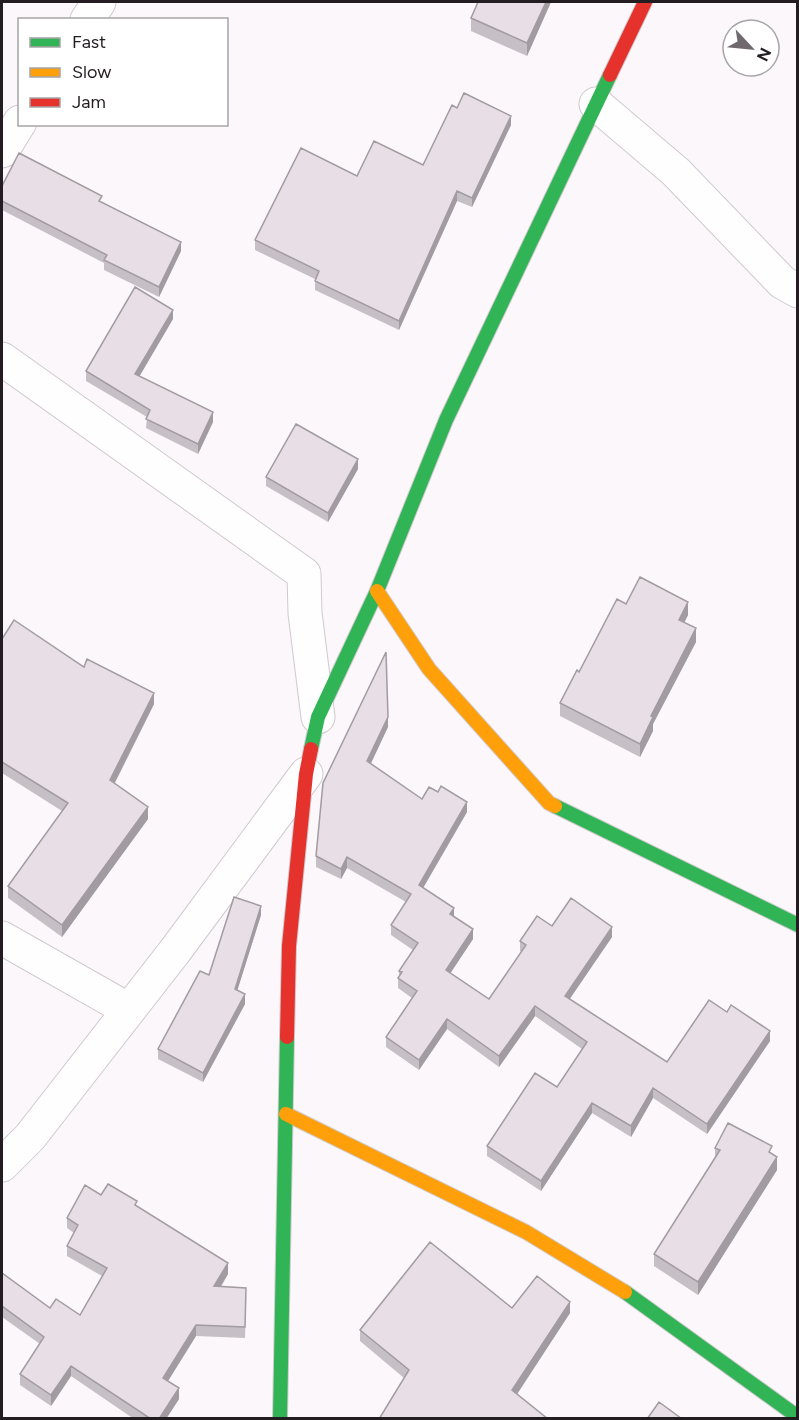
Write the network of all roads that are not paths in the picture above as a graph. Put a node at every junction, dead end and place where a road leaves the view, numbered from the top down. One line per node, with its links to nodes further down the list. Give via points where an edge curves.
1 (99, 2): 3 (street)
2 (645, 2): 4 (street)
3 (88, 18)
4 (596, 104): 7 (street, via 676,172 782,282); 9 (street, via 446,420)
5 (18, 126): 6 (street)
6 (2, 150)
7 (798, 291)
8 (2, 359): 10 (street, via 304,574)
9 (377, 591): 10 (street); 12 (street, via 429,669 549,803)
10 (318, 717): 11 (street)
11 (306, 774): 14 (street); 15 (street, via 289,946)
12 (798, 925)
13 (2, 938): 14 (street)
14 (129, 1010): 16 (street, via 30,1137)
15 (286, 1114): 17 (street, via 535,1238 643,1303); 18 (street)
16 (2, 1165)
17 (798, 1417)
18 (280, 1419)

